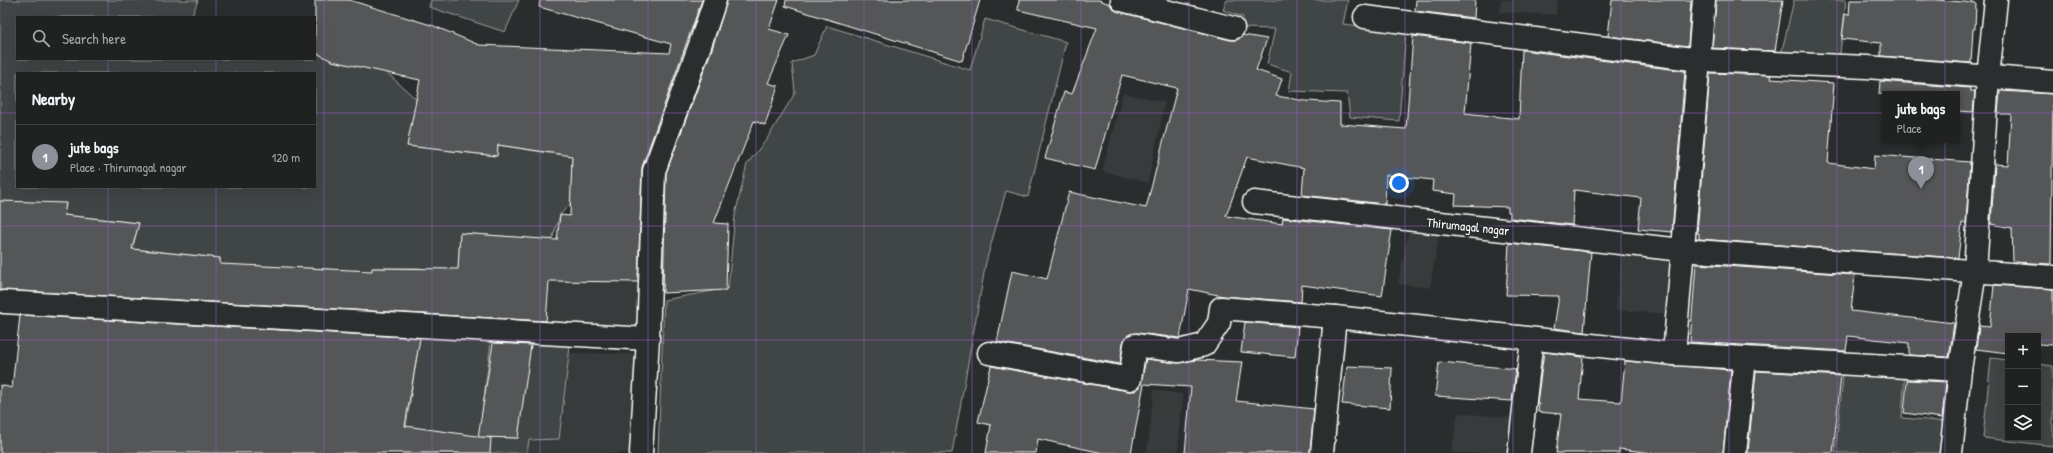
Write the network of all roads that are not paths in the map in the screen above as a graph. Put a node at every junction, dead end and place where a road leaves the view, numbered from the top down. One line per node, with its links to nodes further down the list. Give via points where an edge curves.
1 (714, 0): 17 (street, via 654,171)
2 (1122, 0): 6 (street)
3 (1704, 0): 7 (street)
4 (1996, 0): 8 (street)
5 (1365, 16): 7 (street)
6 (1233, 28)
7 (1700, 60): 8 (street, via 1867,67); 11 (street)
8 (1988, 77): 9 (street); 12 (street)
9 (2053, 82)
10 (1254, 202): 11 (street, Thirumagal nagar)
11 (1682, 250): 12 (street, Thirumagal nagar); 19 (street)
12 (1975, 271): 13 (street, Thirumagal nagar); 21 (street)
13 (2053, 277)
14 (4, 302): 17 (street)
15 (1335, 317): 16 (street); 18 (street, via 1221,308 1219,323 1204,345 1179,351 1135,346 1130,379); 23 (street)
16 (1532, 338): 19 (street); 24 (street)
17 (648, 339): 22 (street)
18 (989, 353)
19 (1674, 354): 20 (street)
20 (1745, 358): 21 (street); 25 (street)
21 (1960, 370): 26 (street)
22 (641, 453)
23 (1322, 453)
24 (1518, 453)
25 (1735, 453)
26 (1951, 453)

